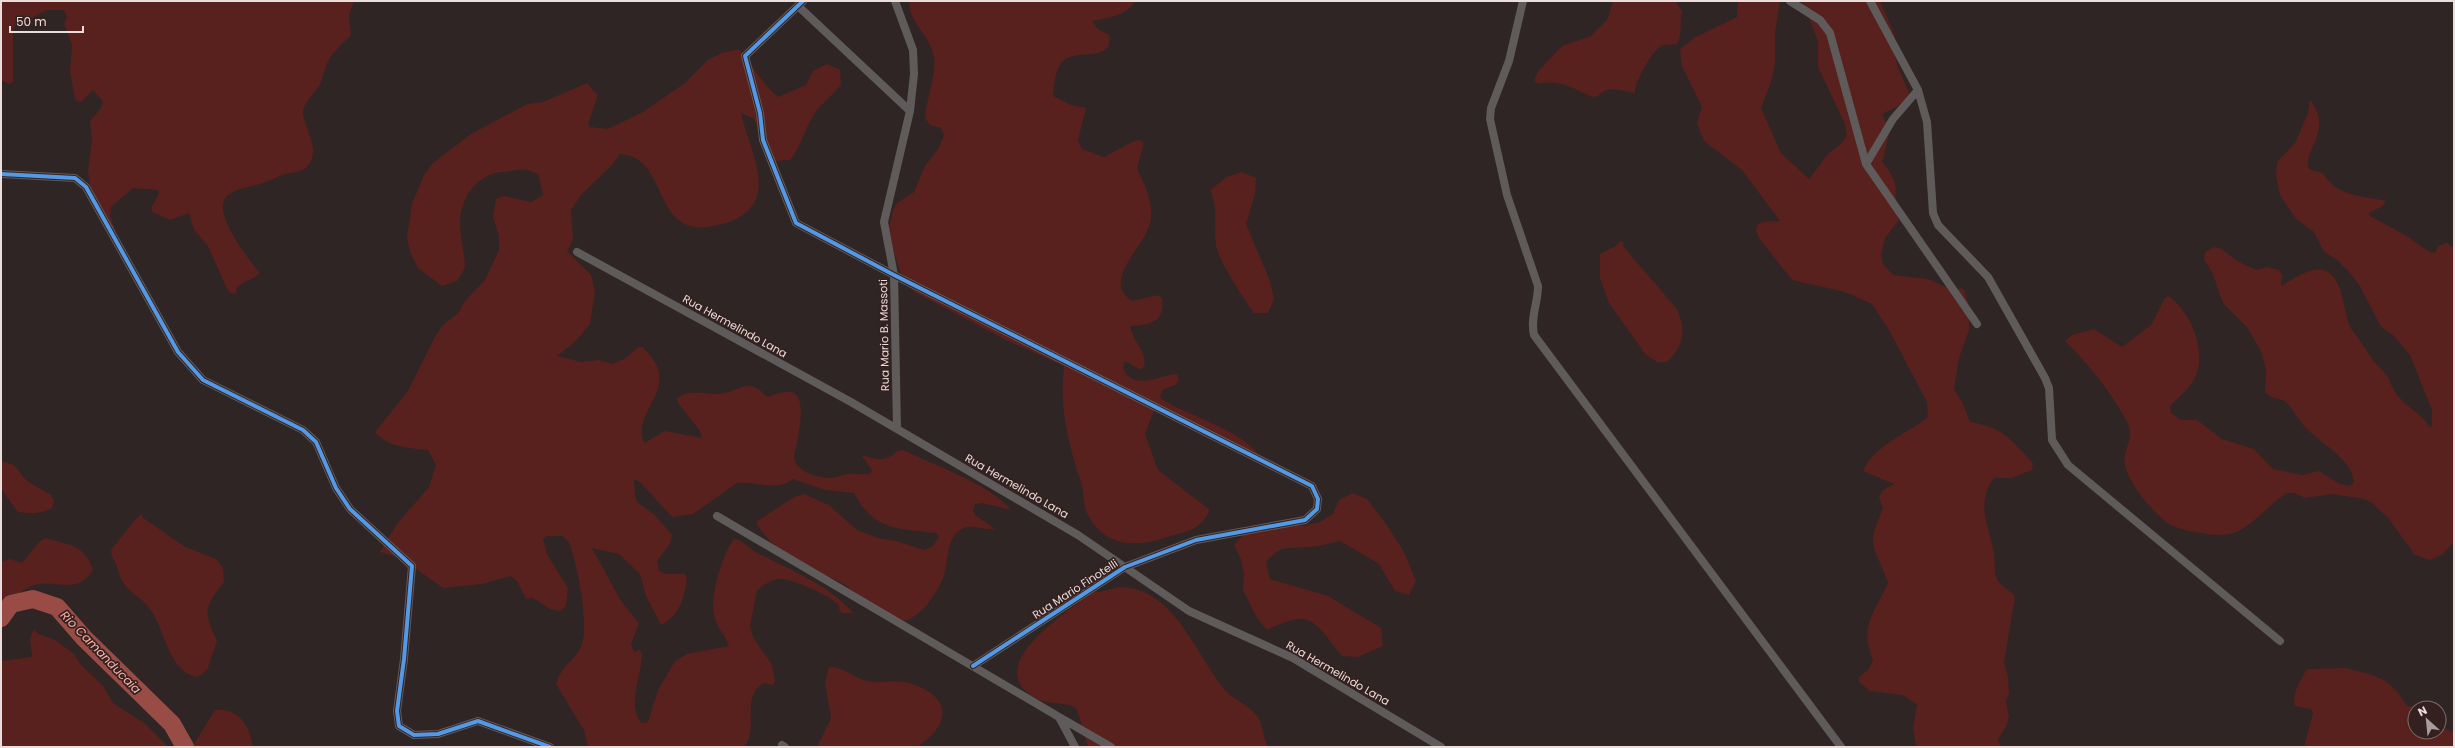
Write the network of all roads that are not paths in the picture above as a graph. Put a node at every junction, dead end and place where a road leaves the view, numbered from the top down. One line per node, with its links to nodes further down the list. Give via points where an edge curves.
1 (895, 1): 7 (street, Rua Mario B. Massoti, via 913,50 914,74)
2 (1523, 1): 23 (street, via 1509,60 1491,108 1490,120 1507,195 1538,286 1531,323 1534,335)
3 (1790, 1): 8 (street, via 1820,20 1830,33)
4 (1870, 1): 6 (street)
5 (801, 3): 7 (street); 11 (street, via 745,56 760,113 763,140 796,223)
6 (1918, 90): 8 (street, via 1893,119); 16 (street, via 1927,122 1933,213 1938,226 1988,277 2045,378 2049,388 2052,440 2068,465)
7 (910, 112): 11 (street, Rua Mario B. Massoti, via 884,222)
8 (1866, 164): 12 (street)
9 (1, 174): 19 (street, via 75,178 86,187 178,352 204,380 302,430 316,442 336,488 350,509 412,566 404,658 396,711 399,726 414,735 438,734 478,721)
10 (577, 252): 13 (street, Rua Hermelindo Lana)
11 (894, 275): 13 (street, Rua Mario B. Massoti); 15 (street, Rua Mario Finotelli, via 1312,486 1317,494 1317,509 1305,520 1196,540)
12 (1977, 324)
13 (897, 429): 15 (street, Rua Hermelindo Lana, via 1078,535)
14 (717, 516): 17 (street)
15 (1125, 567): 17 (street, Rua Mario Finotelli); 22 (street, Rua Hermelindo Lana, via 1189,611 1293,658)
16 (2280, 641)
17 (973, 666): 18 (street)
18 (1058, 717): 20 (street); 21 (street)
19 (550, 747)
20 (1075, 747)
21 (1111, 747)
22 (1441, 747)
23 (1841, 747)

